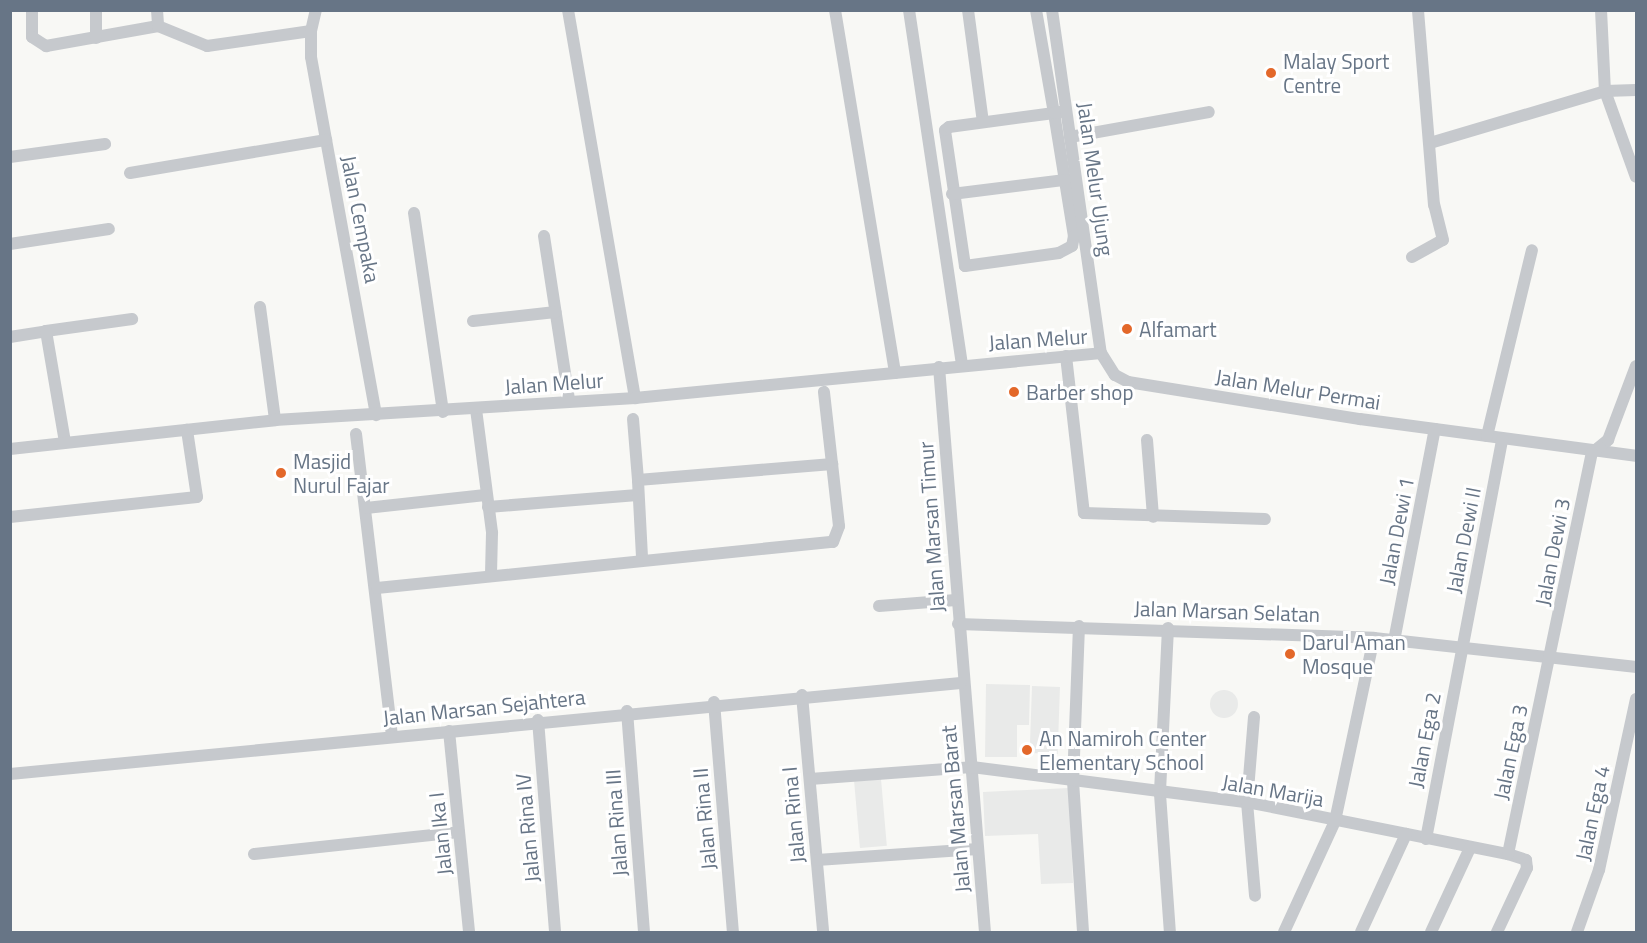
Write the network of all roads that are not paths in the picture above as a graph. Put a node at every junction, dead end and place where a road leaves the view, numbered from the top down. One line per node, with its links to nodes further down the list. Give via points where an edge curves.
1 (32, 10): 15 (street, via 32,37 40,46)
2 (96, 10): 15 (street)
3 (157, 10): 13 (street)
4 (316, 10): 14 (street)
5 (568, 10): 49 (street)
6 (835, 10): 47 (street)
7 (909, 10): 44 (street)
8 (968, 10): 20 (street)
9 (1036, 10): 18 (street)
10 (1052, 10): 18 (street, Jalan Melur Ujung)
11 (1418, 10): 23 (street)
12 (1601, 10): 17 (street)
13 (158, 26): 14 (street, via 207,46); 15 (street)
14 (310, 31): 22 (street, Jalan Cempaka)
15 (96, 38)
16 (1636, 90): 17 (street)
17 (1605, 91): 23 (street); 27 (street)
18 (1060, 112): 20 (street); 21 (street, Jalan Melur Ujung); 28 (street)
19 (1209, 112): 21 (street)
20 (983, 122): 29 (street, via 949,127 942,136)
21 (1070, 136): 42 (street, Jalan Melur Ujung)
22 (326, 140): 26 (street); 53 (street, Jalan Cempaka)
23 (1430, 143): 35 (street, via 1434,205 1443,240)
24 (105, 144): 25 (street)
25 (10, 157)
26 (130, 173)
27 (1636, 177)
28 (1065, 180): 29 (street); 29 (street, via 1074,236 1067,250 969,267 963,263)
29 (952, 195)
30 (414, 213): 52 (street)
31 (109, 229): 33 (street)
32 (544, 236): 37 (street)
33 (10, 244)
34 (1532, 250): 59 (street)
35 (1412, 256)
36 (260, 307): 55 (street)
37 (556, 312): 39 (street); 50 (street)
38 (132, 319): 40 (street)
39 (473, 321)
40 (46, 331): 41 (street); 62 (street)
41 (10, 337)
42 (1101, 353): 43 (street, Jalan Melur); 56 (street, Jalan Melur Permai, via 1114,375 1128,382)
43 (1066, 356): 44 (street, Jalan Melur); 72 (street, via 1081,509 1089,516)
44 (962, 364): 46 (street, Jalan Melur)
45 (1636, 366): 64 (street, via 1608,440)
46 (939, 368): 47 (street, Jalan Melur); 77 (street, Jalan Marsan Timur)
47 (896, 373): 49 (street, Jalan Melur)
48 (824, 392): 66 (street)
49 (635, 398): 50 (street, Jalan Melur)
50 (569, 399): 51 (street, Jalan Melur)
51 (476, 409): 52 (street, Jalan Melur); 69 (street)
52 (443, 412): 53 (street, Jalan Melur)
53 (376, 415): 55 (street, Jalan Melur)
54 (633, 419): 67 (street)
55 (276, 420): 57 (street, Jalan Melur)
56 (1435, 429): 59 (street, Jalan Melur Permai); 83 (street, Jalan Dewi 1)
57 (187, 430): 62 (street, Jalan Melur); 71 (street, via 196,496)
58 (356, 434): 70 (street)
59 (1487, 436): 61 (street, Jalan Melur Permai)
60 (1147, 440): 72 (street)
61 (1502, 440): 64 (street, Jalan Melur Permai); 84 (street, Jalan Dewi II)
62 (65, 442): 63 (street, Jalan Melur)
63 (10, 449)
64 (1592, 453): 65 (street, Jalan Melur Permai); 85 (street, Jalan Dewi 3)
65 (1636, 456)
66 (832, 464): 67 (street); 74 (street, via 839,526 833,542)
67 (638, 480): 68 (street)
68 (638, 495): 69 (street); 74 (street)
69 (487, 501): 70 (street); 75 (street)
70 (366, 508): 76 (street)
71 (10, 516)
72 (1153, 517): 73 (street)
73 (1265, 519)
74 (642, 557): 75 (street)
75 (491, 575): 76 (street)
76 (377, 588): 95 (street)
77 (956, 600): 78 (street); 79 (street, Jalan Marsan Timur)
78 (879, 606)
79 (958, 624): 80 (street, Jalan Marsan Selatan); 87 (street, Jalan Marsan Timur)
80 (1079, 626): 81 (street, Jalan Marsan Selatan); 99 (street)
81 (1168, 628): 82 (street, Jalan Marsan Selatan); 100 (street)
82 (1374, 638): 83 (street, Jalan Marsan Selatan); 102 (street)
83 (1394, 641): 84 (street, Jalan Marsan Selatan)
84 (1461, 648): 85 (street, Jalan Marsan Selatan); 105 (street, Jalan Ega 2)
85 (1550, 658): 86 (street, Jalan Marsan Selatan); 109 (street, Jalan Ega 3)
86 (1636, 667)
87 (961, 683): 88 (street, Jalan Marsan Sejahtera); 96 (street, Jalan Marsan Barat)
88 (802, 695): 90 (street, Jalan Marsan Sejahtera); 98 (street, Jalan Rina I)
89 (1636, 699): 124 (street, Jalan Ega 4, via 1599,870)
90 (714, 702): 91 (street, Jalan Marsan Sejahtera); 115 (street, Jalan Rina II)
91 (627, 711): 93 (street, Jalan Marsan Sejahtera); 114 (street, Jalan Rina III)
92 (1254, 717): 101 (street)
93 (538, 720): 94 (street, Jalan Marsan Sejahtera); 113 (street, Jalan Rina IV)
94 (449, 731): 95 (street, Jalan Marsan Sejahtera); 103 (street, Jalan Ika I)
95 (392, 736): 97 (street, Jalan Marsan Sejahtera)
96 (972, 767): 98 (street, Jalan Marija); 99 (street, Jalan Marija); 107 (street, Jalan Marsan Barat)
97 (10, 774)
98 (810, 779): 110 (street, Jalan Rina I)
99 (1073, 781): 100 (street, Jalan Marija); 118 (street)
100 (1160, 794): 101 (street, Jalan Marija); 119 (street)
101 (1247, 802): 102 (street, Jalan Marija); 111 (street)
102 (1335, 821): 104 (street, Jalan Marija); 120 (street)
103 (459, 832): 108 (street); 112 (street, Jalan Ika I)
104 (1406, 834): 105 (street, Jalan Marija); 121 (street)
105 (1426, 838): 106 (street, Jalan Marija)
106 (1470, 848): 109 (street, Jalan Marija); 122 (street)
107 (978, 849): 110 (street); 117 (street, Jalan Marsan Barat)
108 (254, 854)
109 (1508, 854): 123 (street, Jalan Marija, via 1527,863)
110 (817, 860): 116 (street, Jalan Rina I)
111 (1255, 896)
112 (469, 933)
113 (555, 933)
114 (644, 933)
115 (733, 933)
116 (823, 933)
117 (986, 933)
118 (1083, 933)
119 (1170, 933)
120 (1284, 933)
121 (1361, 933)
122 (1431, 933)
123 (1497, 933)
124 (1577, 933)

